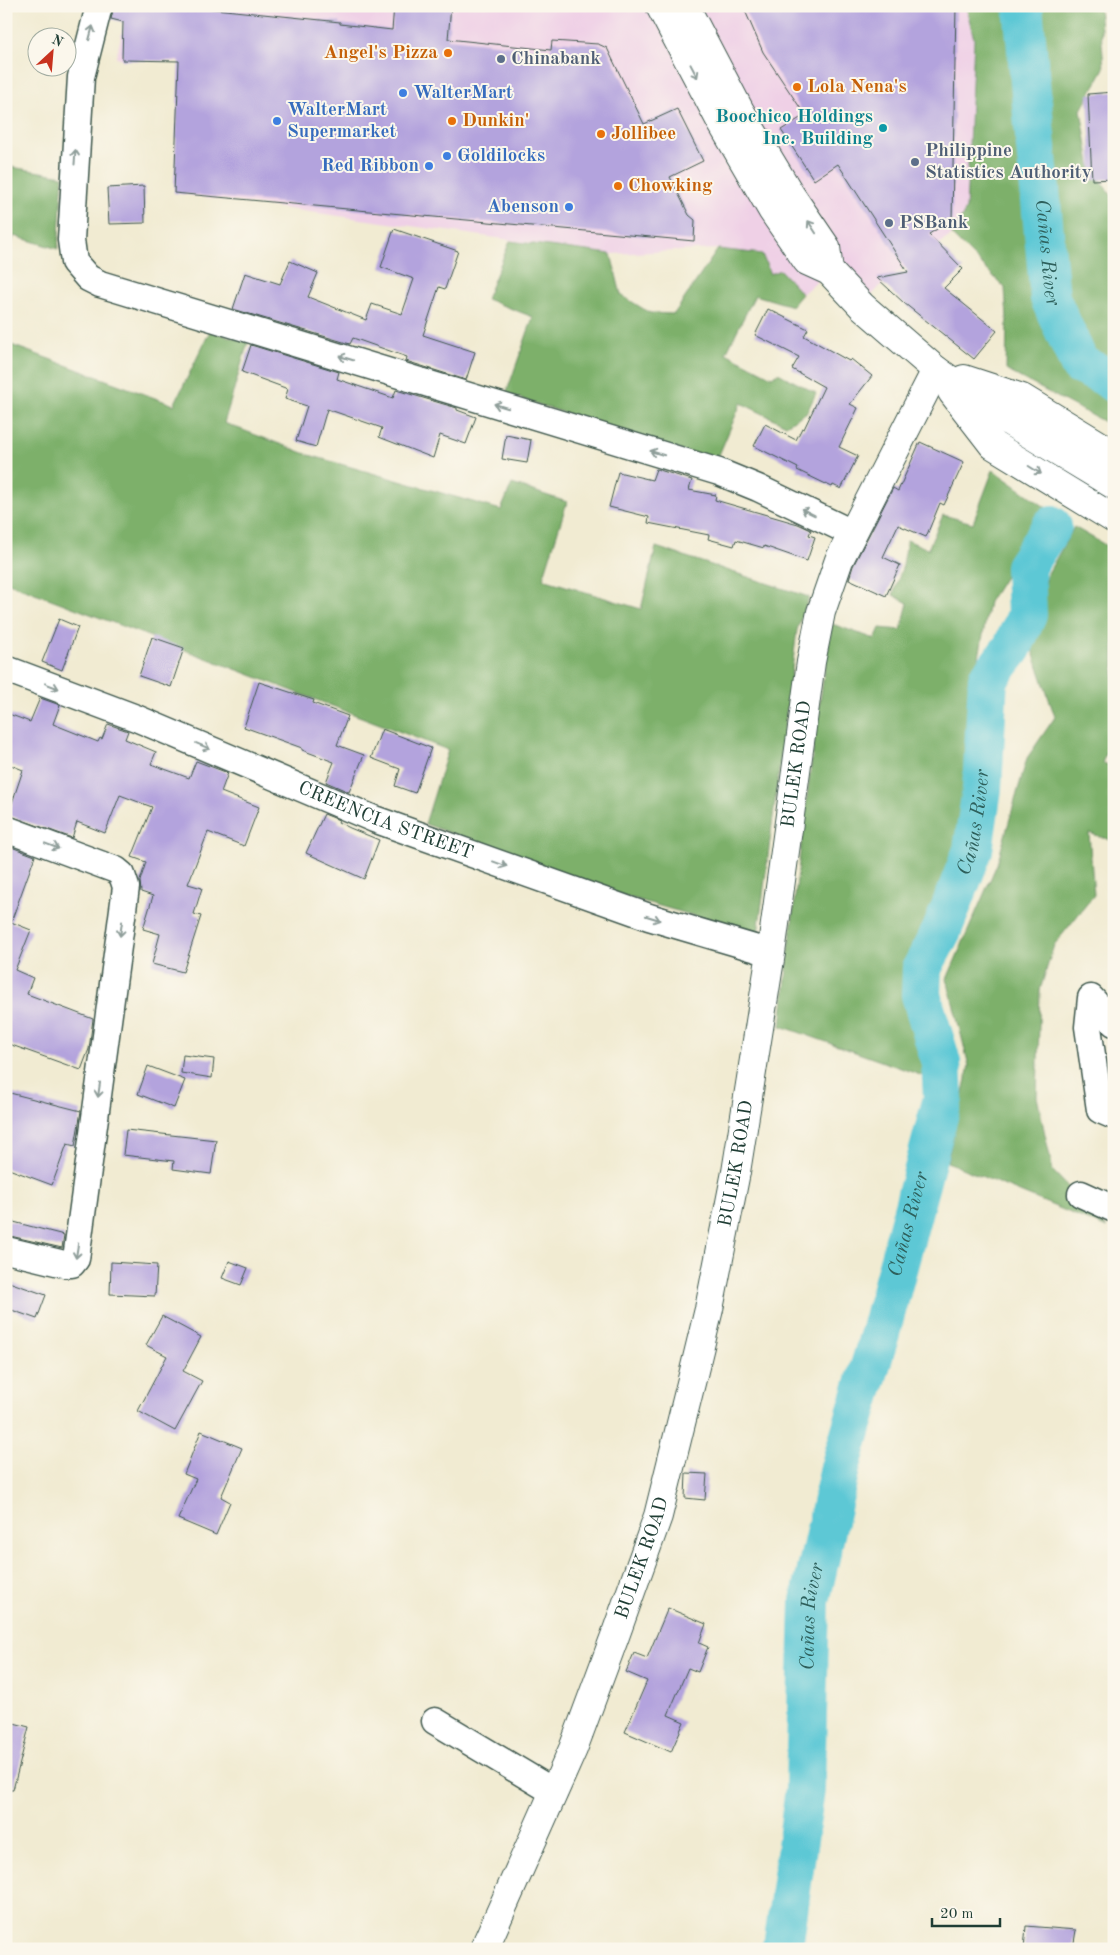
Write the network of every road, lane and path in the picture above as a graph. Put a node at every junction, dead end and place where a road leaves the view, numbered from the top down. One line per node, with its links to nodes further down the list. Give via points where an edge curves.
1 (98, 6): 10 (street, one-way to 1, via 719,472 88,278 77,266 72,252 72,215 81,77)
2 (660, 6): 4 (main road, one-way to 4, via 721,122 777,218 807,261)
3 (685, 6): 4 (main road, one-way to 3, via 826,247 740,111)
4 (829, 271): 5 (main road, via 862,306)
5 (936, 370): 6 (main road); 9 (main road, one-way to 9, via 993,445); 10 (main road, BULEK ROAD)
6 (1015, 409): 7 (main road); 8 (main road)
7 (1114, 454)
8 (1114, 485)
9 (1114, 519)
10 (852, 533): 13 (main road, BULEK ROAD, via 832,580 811,662)
11 (6, 669): 13 (street, CREENCIA STREET, one-way to 13, via 136,718 374,819 649,917)
12 (6, 829): 18 (street, one-way to 18, via 116,870 125,881 76,1259 72,1264 64,1264)
13 (771, 953): 20 (main road, BULEK ROAD, via 736,1172 711,1300 658,1516 580,1732)
14 (1114, 1023): 15 (street, via 1092,998 1088,1027 1094,1079 1100,1110)
15 (1114, 1116)
16 (1081, 1194): 17 (street)
17 (1114, 1209)
18 (6, 1250)
19 (435, 1721): 20 (street)
20 (554, 1792): 21 (main road, BULEK ROAD)
21 (484, 1949)

